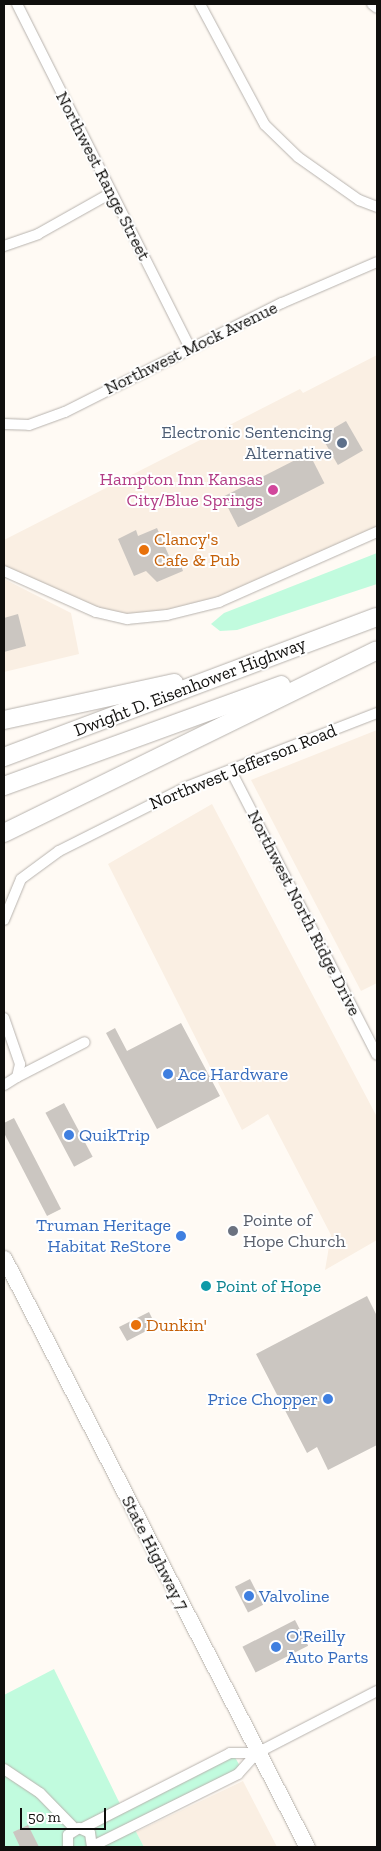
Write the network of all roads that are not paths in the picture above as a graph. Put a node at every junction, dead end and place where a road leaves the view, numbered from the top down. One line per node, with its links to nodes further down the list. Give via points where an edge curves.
1 (17, 4): 5 (street, Northwest Range Street)
2 (200, 4): 6 (street, via 265,125 298,157 359,200)
3 (372, 4): 4 (street)
4 (377, 8)
5 (111, 193): 7 (street, via 38,234); 9 (street, Northwest Range Street)
6 (377, 207)
7 (4, 246)
8 (377, 262): 9 (street, Northwest Mock Avenue)
9 (190, 348): 10 (street, Northwest Mock Avenue, via 65,412 30,424)
10 (4, 424)
11 (377, 532): 12 (street, via 219,602 167,616 127,619 96,612)
12 (4, 571)
13 (377, 617): 15 (highway, Dwight D. Eisenhower Highway)
14 (377, 650): 20 (highway, Dwight D. Eisenhower Highway); 21 (highway)
15 (234, 670): 17 (highway); 18 (highway, Dwight D. Eisenhower Highway)
16 (377, 713): 19 (street, Northwest Jefferson Road)
17 (4, 720)
18 (4, 757)
19 (231, 771): 22 (street, Northwest Jefferson Road, via 186,787 36,865 21,879); 25 (street, Northwest North Ridge Drive)
20 (4, 786)
21 (4, 833)
22 (4, 920)
23 (4, 1018): 26 (street, via 20,1064)
24 (85, 1042): 26 (street)
25 (376, 1052)
26 (17, 1076): 27 (street)
27 (4, 1085)
28 (4, 1258): 30 (main road, State Highway 7)
29 (377, 1691): 30 (street)
30 (257, 1753): 32 (street, via 230,1753); 33 (street, via 238,1774); 35 (main road, State Highway 7)
31 (4, 1770): 32 (street, via 40,1792)
32 (79, 1828): 33 (street, via 93,1837); 34 (street, via 68,1835)
33 (92, 1846)
34 (68, 1847)
35 (307, 1847)

